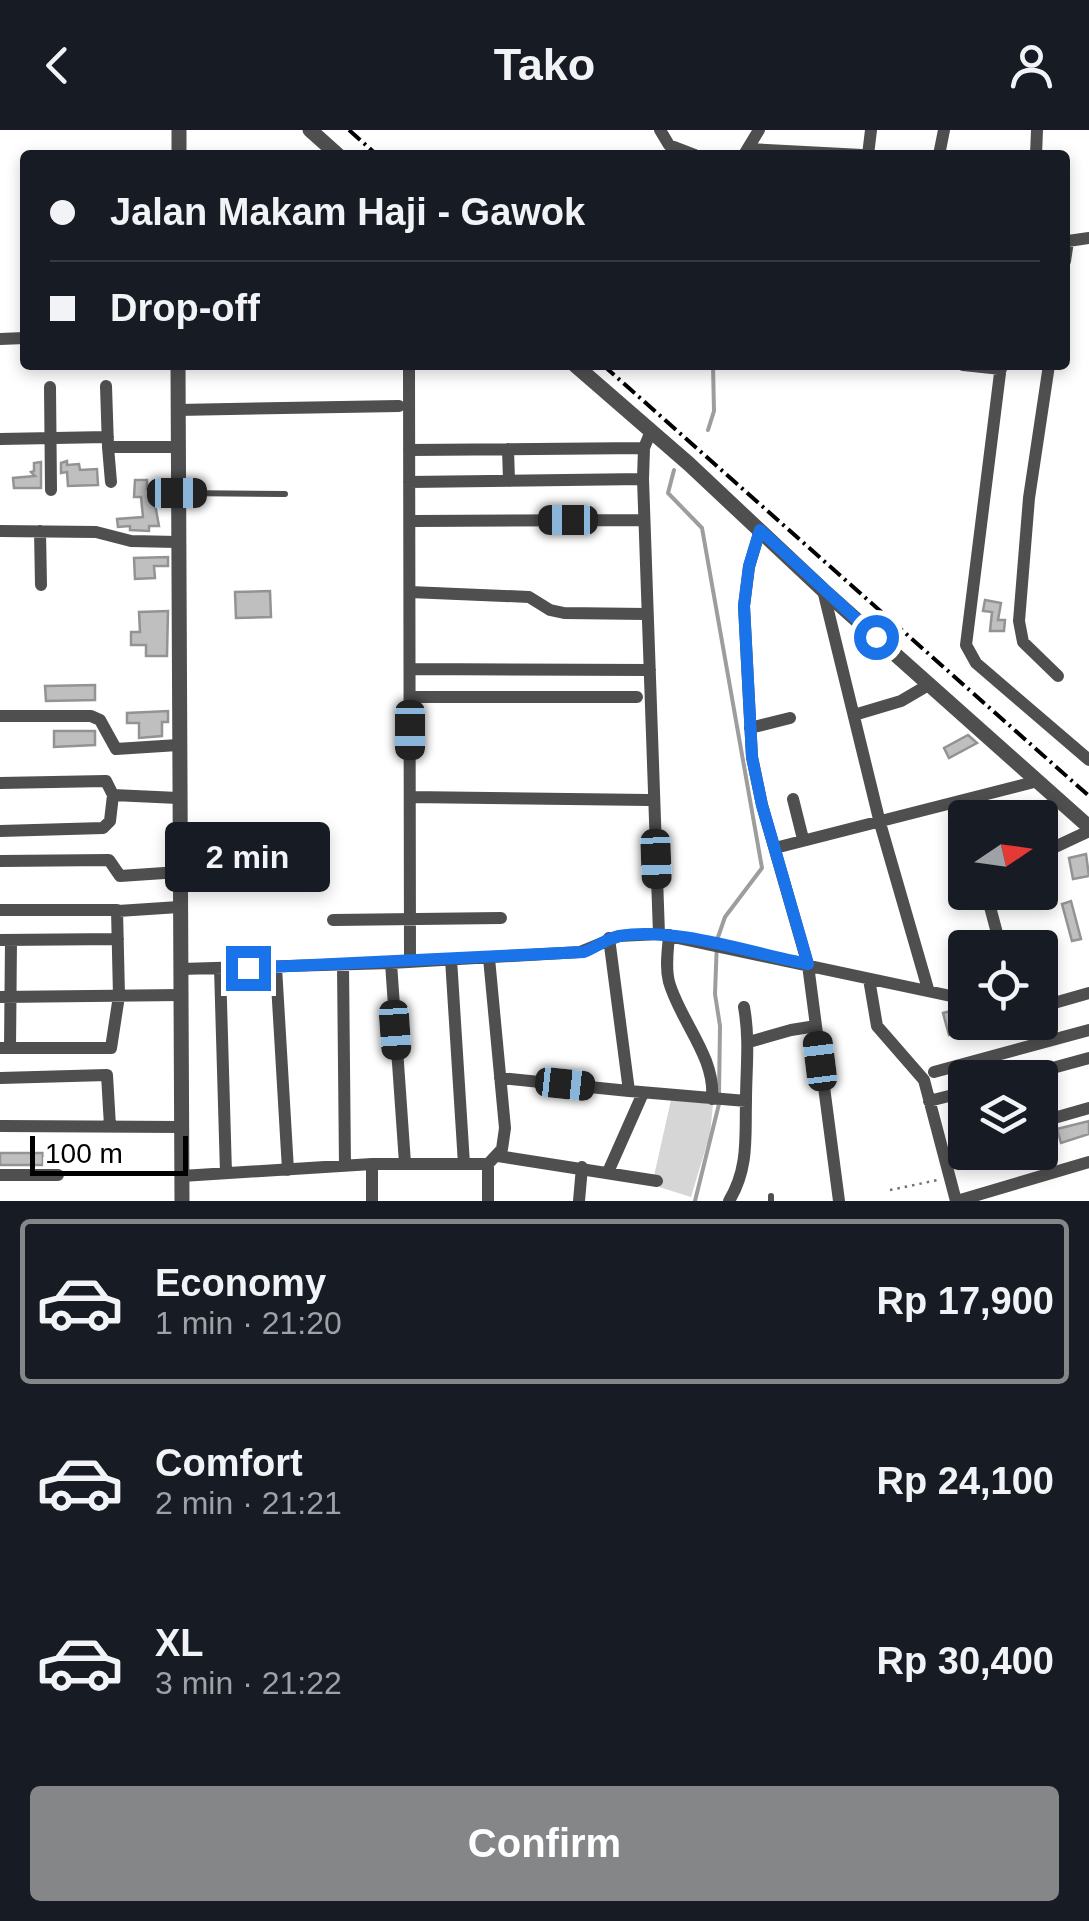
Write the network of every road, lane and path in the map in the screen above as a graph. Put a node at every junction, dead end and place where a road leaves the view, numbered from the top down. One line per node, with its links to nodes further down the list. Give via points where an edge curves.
1 (310, 130): 3 (street)
2 (660, 130): 4 (street, via 669,145)
3 (332, 150)
4 (682, 150)
5 (178, 370): 13 (street)
6 (409, 370): 20 (street)
7 (581, 370): 14 (street)
8 (1001, 370): 50 (street, via 966,645 976,663)
9 (1048, 370): 41 (street, via 1019,621 1024,642)
10 (50, 386): 15 (street)
11 (106, 386): 17 (street)
12 (399, 406): 13 (street)
13 (177, 410): 18 (street)
14 (650, 432): 19 (street); 31 (street)
15 (52, 438): 16 (street); 17 (street); 26 (street)
16 (0, 439)
17 (108, 442): 18 (street); 24 (street)
18 (176, 447): 27 (street)
19 (644, 448): 21 (street); 22 (street)
20 (410, 450): 21 (street); 25 (street)
21 (508, 450): 23 (street)
22 (643, 479): 23 (street); 29 (street)
23 (509, 481): 25 (street)
24 (111, 482)
25 (409, 482): 37 (street)
26 (50, 490)
27 (177, 493): 28 (lane); 34 (street)
28 (285, 494)
29 (644, 520): 30 (street); 40 (street)
30 (414, 521)
31 (760, 530): 36 (street); 48 (street, via 744,606)
32 (0, 531): 33 (street)
33 (40, 531): 34 (street); 35 (street)
34 (177, 542): 49 (street)
35 (41, 585)
36 (823, 590): 42 (street); 45 (street)
37 (410, 592): 38 (street, via 530,597 564,613); 39 (street)
38 (646, 614)
39 (410, 669): 40 (street); 44 (street)
40 (650, 670): 72 (street)
41 (1058, 676)
42 (930, 684): 45 (street); 51 (street)
43 (637, 696): 44 (street)
44 (410, 697): 55 (street)
45 (854, 715): 58 (street)
46 (0, 716): 49 (street, via 91,716 116,749)
47 (790, 718): 48 (street)
48 (750, 728): 63 (street, via 756,782)
49 (178, 744): 54 (street)
50 (1089, 760)
51 (1038, 780): 58 (street); 59 (street)
52 (0, 783): 53 (street, via 106,781)
53 (112, 795): 54 (street); 60 (street, via 103,828)
54 (178, 798): 65 (street)
55 (410, 798): 56 (street); 70 (street)
56 (649, 800)
57 (793, 800): 61 (street)
58 (880, 823): 61 (street); 86 (street)
59 (1089, 829): 62 (street)
60 (0, 831)
61 (803, 840): 63 (street)
62 (1058, 845)
63 (775, 848): 80 (street)
64 (0, 861): 65 (street, via 109,860 120,876)
65 (179, 872): 66 (street)
66 (179, 907): 68 (street); 84 (street)
67 (0, 910): 68 (street)
68 (118, 911): 75 (street)
69 (501, 918): 70 (street)
70 (410, 919): 71 (street); 78 (street)
71 (333, 920)
72 (664, 935): 73 (street); 80 (street); 105 (street, via 670,984)
73 (608, 938): 77 (street, via 584,952); 103 (street)
74 (6, 940): 75 (street); 91 (street)
75 (118, 940): 90 (street)
76 (450, 958): 77 (street); 78 (street); 117 (street)
77 (489, 958): 102 (street)
78 (410, 961): 79 (street)
79 (391, 964): 81 (street); 115 (street)
80 (808, 964): 85 (street); 94 (street)
81 (343, 965): 83 (street); 118 (street)
82 (220, 968): 83 (street); 84 (street); 122 (street)
83 (276, 968): 120 (street)
84 (181, 969): 88 (street)
85 (869, 979): 86 (street); 107 (street, via 878,1026 922,1076)
86 (928, 989): 89 (street)
87 (1089, 993): 92 (street)
88 (180, 995): 90 (street); 112 (street)
89 (948, 995)
90 (118, 996): 91 (street); 97 (street, via 111,1048)
91 (5, 997): 97 (street)
92 (1058, 1002)
93 (744, 1007): 96 (street)
94 (816, 1026): 96 (street); 134 (street)
95 (1089, 1030): 100 (street)
96 (749, 1042): 106 (street)
97 (5, 1048)
98 (1089, 1058): 99 (street)
99 (1058, 1066)
100 (934, 1072)
101 (0, 1078): 111 (street, via 106,1075)
102 (500, 1078): 103 (street); 113 (street, via 505,1142)
103 (636, 1092): 105 (street); 121 (street)
104 (948, 1096): 107 (street)
105 (716, 1099): 106 (street)
106 (746, 1101): 133 (street, via 745,1160)
107 (930, 1101): 126 (street)
108 (1089, 1108): 109 (street)
109 (1058, 1117)
110 (0, 1126): 111 (street)
111 (110, 1126): 112 (street)
112 (180, 1127): 125 (street)
113 (493, 1160): 117 (street); 119 (street); 131 (street)
114 (1089, 1162): 135 (street)
115 (404, 1163): 116 (street); 117 (street)
116 (372, 1164): 118 (street); 130 (street)
117 (464, 1164)
118 (346, 1166): 120 (street)
119 (582, 1168): 121 (street); 132 (street)
120 (288, 1170): 122 (street)
121 (608, 1172): 127 (street)
122 (226, 1173): 125 (street)
123 (0, 1175): 124 (street)
124 (58, 1175)
125 (182, 1176): 129 (street)
126 (949, 1178): 128 (path); 135 (street)
127 (657, 1180)
128 (890, 1190)
129 (182, 1201)
130 (372, 1201)
131 (488, 1201)
132 (580, 1201)
133 (730, 1201)
134 (839, 1201)
135 (956, 1201)

